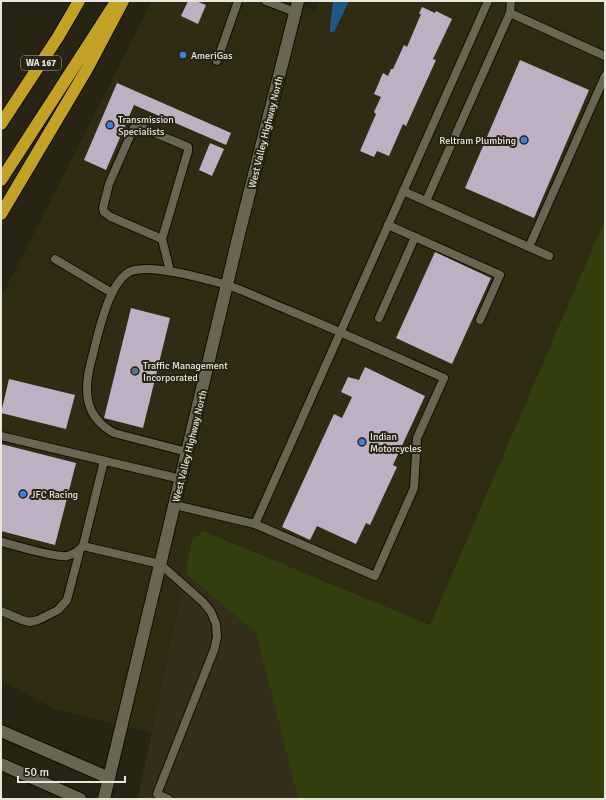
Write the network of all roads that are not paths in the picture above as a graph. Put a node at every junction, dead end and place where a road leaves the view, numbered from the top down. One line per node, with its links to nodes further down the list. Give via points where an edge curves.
1 (79, 1): 13 (highway, WA 167)
2 (117, 1): 14 (highway)
3 (123, 1): 17 (highway, via 87,69)
4 (238, 1): 11 (lane)
5 (266, 1): 8 (lane)
6 (488, 1): 15 (lane)
7 (511, 1): 9 (lane)
8 (297, 6): 25 (main road, West Valley Highway North)
9 (510, 13): 10 (lane); 16 (lane)
10 (605, 56)
11 (217, 61)
12 (605, 76): 21 (lane)
13 (1, 124)
14 (1, 180)
15 (403, 191): 16 (lane); 18 (lane)
16 (426, 201): 21 (lane)
17 (1, 214)
18 (388, 225): 19 (lane); 29 (lane)
19 (415, 237): 27 (lane); 28 (lane, via 500,275)
20 (162, 239): 20 (lane, via 111,217 102,208 112,177 134,128 138,126 188,147); 24 (lane)
21 (529, 247): 22 (lane)
22 (549, 256)
23 (55, 259): 26 (lane)
24 (170, 271): 25 (lane); 26 (lane, via 135,270 123,278)
25 (227, 285): 29 (lane); 31 (main road, West Valley Highway North)
26 (112, 293): 31 (lane, via 88,373 86,391 92,413 95,419 114,433)
27 (379, 318)
28 (480, 320)
29 (340, 332): 35 (lane); 35 (lane, via 444,378 417,438 414,488 375,576)
30 (1, 436): 32 (lane)
31 (187, 452): 33 (main road, West Valley Highway North)
32 (104, 461): 33 (lane); 37 (lane)
33 (181, 479): 34 (main road, West Valley Highway North)
34 (175, 505): 35 (lane); 38 (main road, West Valley Highway North)
35 (255, 524)
36 (1, 542): 37 (lane, via 61,556 71,555)
37 (81, 548): 38 (lane); 39 (lane, via 67,600 58,610 30,622)
38 (160, 564): 42 (main road, West Valley Highway North); 43 (lane, via 211,612 216,624 217,637)
39 (1, 611)
40 (1, 731): 42 (main road)
41 (1, 764): 44 (main road)
42 (109, 778): 45 (main road, West Valley Highway North)
43 (156, 796): 46 (lane)
44 (80, 799)
45 (104, 799)
46 (168, 799)

